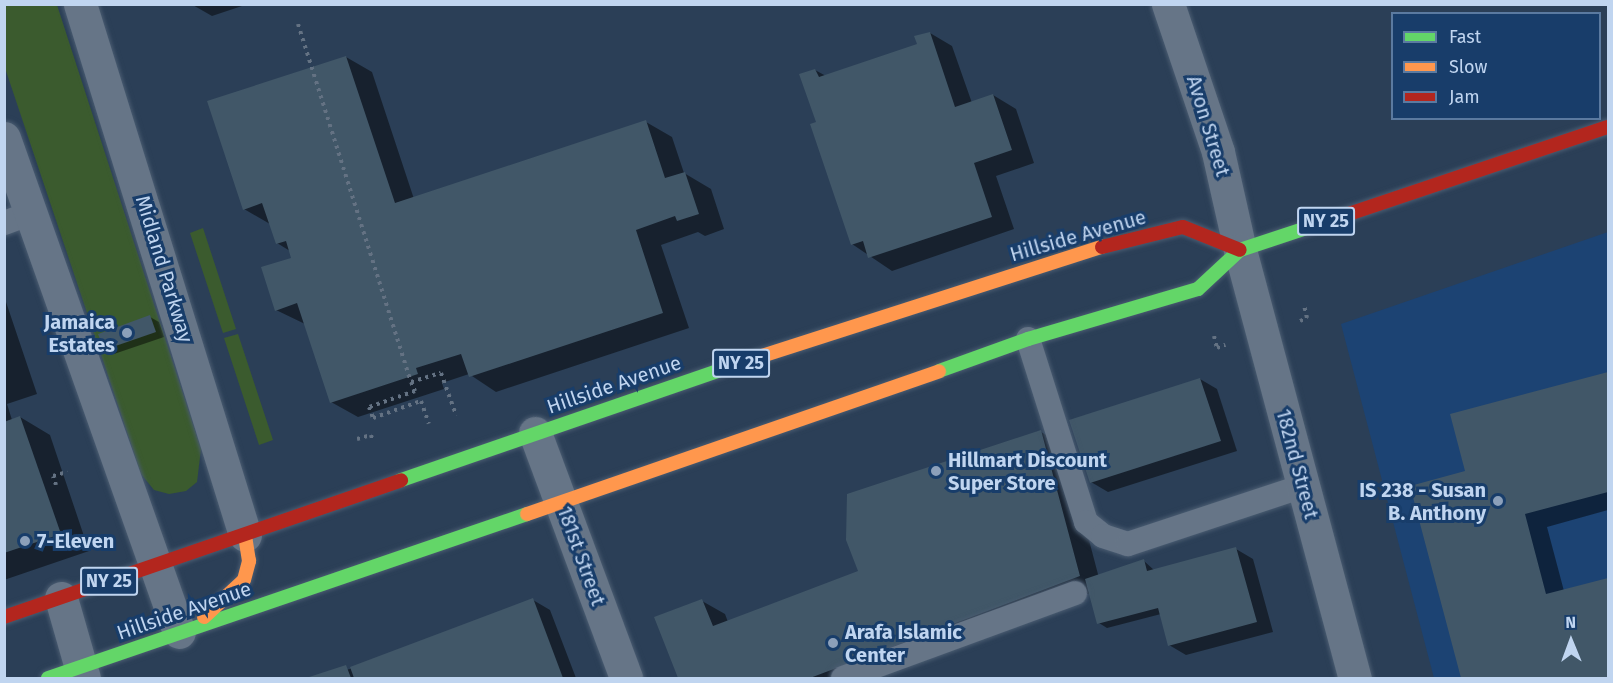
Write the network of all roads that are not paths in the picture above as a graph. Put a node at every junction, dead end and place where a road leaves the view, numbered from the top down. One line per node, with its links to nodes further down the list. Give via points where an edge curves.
1 (80, 4): 11 (street, Midland Parkway)
2 (1168, 4): 6 (street, Avon Street, via 1218,152)
3 (1608, 127): 6 (main road, Hillside Avenue / NY 25)
4 (4, 138): 5 (street)
5 (18, 218): 12 (street)
6 (1240, 250): 7 (main road, Hillside Avenue / NY 25, via 1198,289); 8 (main road, Hillside Avenue / NY 25, via 1183,227 1083,252); 9 (street, 182nd Street)
7 (1029, 339): 9 (lane, via 1086,522 1103,536 1128,544); 10 (main road, Hillside Avenue / NY 25)
8 (535, 434): 10 (street, 181st Street); 11 (main road, Hillside Avenue / NY 25)
9 (1303, 486): 21 (street, 182nd Street)
10 (561, 503): 16 (main road, Hillside Avenue / NY 25); 19 (street, 181st Street)
11 (245, 535): 12 (main road, Hillside Avenue / NY 25); 16 (main road, via 249,561 244,580 218,608)
12 (158, 566): 14 (main road, Hillside Avenue / NY 25); 16 (street)
13 (1075, 593): 20 (lane)
14 (61, 598): 15 (main road, Hillside Avenue / NY 25); 17 (street)
15 (4, 617)
16 (179, 632): 17 (main road, Hillside Avenue / NY 25)
17 (82, 674): 18 (main road, Hillside Avenue / NY 25)
18 (48, 678)
19 (626, 678)
20 (843, 678)
21 (1355, 678)

